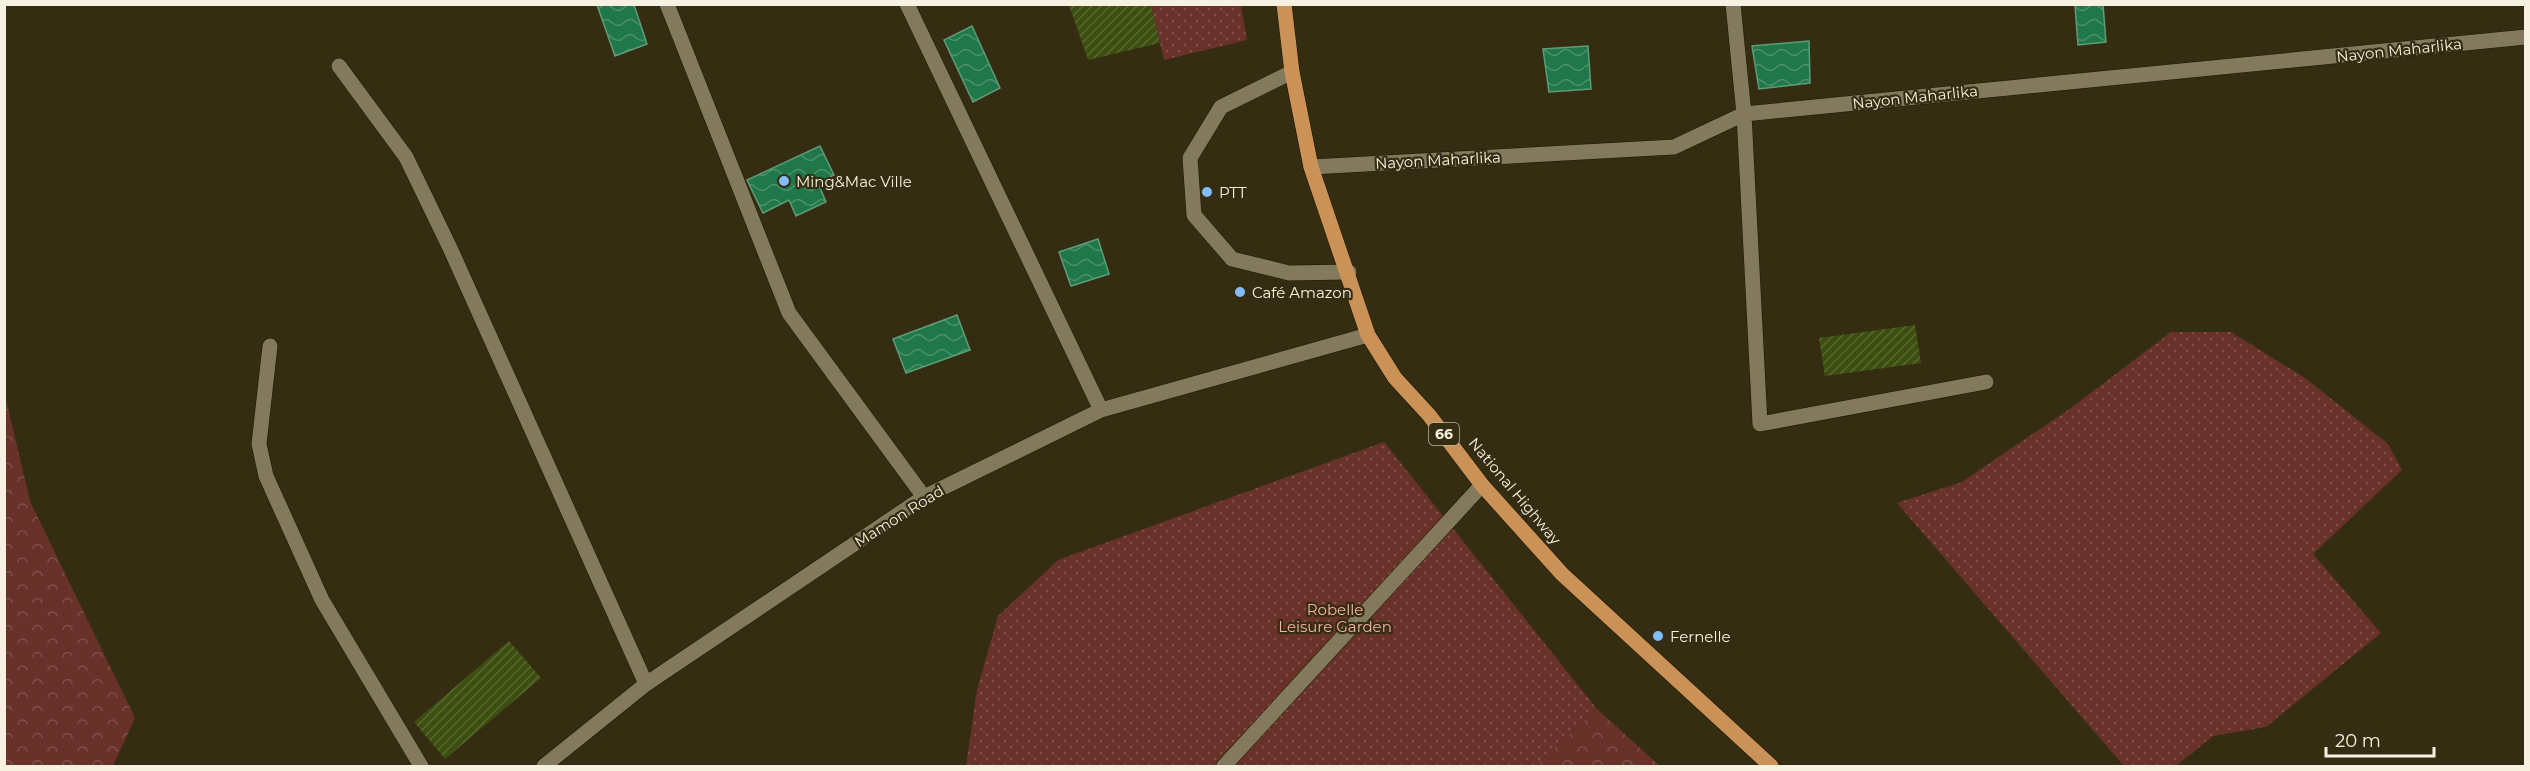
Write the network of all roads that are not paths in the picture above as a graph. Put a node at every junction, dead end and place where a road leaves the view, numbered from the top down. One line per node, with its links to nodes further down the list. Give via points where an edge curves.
1 (667, 4): 16 (street, via 789,313)
2 (908, 4): 14 (street)
3 (1284, 4): 7 (main road, National Highway / 66)
4 (1733, 4): 8 (street)
5 (2526, 37): 8 (street, Nayon Maharlika)
6 (339, 66): 17 (street, via 406,157)
7 (1292, 72): 9 (main road, National Highway / 66); 10 (street, via 1221,107 1190,158 1194,215 1232,259 1289,273)
8 (1744, 114): 9 (street, Nayon Maharlika, via 1674,147); 13 (street, via 1760,424)
9 (1311, 166): 10 (main road, National Highway / 66)
10 (1349, 272): 11 (main road, National Highway / 66)
11 (1368, 334): 14 (street, Mamon Road); 15 (main road, National Highway / 66, via 1395,378 1429,415)
12 (270, 346): 18 (street, via 259,444 266,476 322,600)
13 (1986, 382)
14 (1101, 410): 16 (street, Mamon Road)
15 (1482, 485): 20 (street); 21 (main road, National Highway / 66, via 1562,574)
16 (924, 497): 17 (street, Mamon Road)
17 (646, 684): 19 (street, Mamon Road)
18 (421, 766)
19 (544, 766)
20 (1224, 766)
21 (1771, 766)

